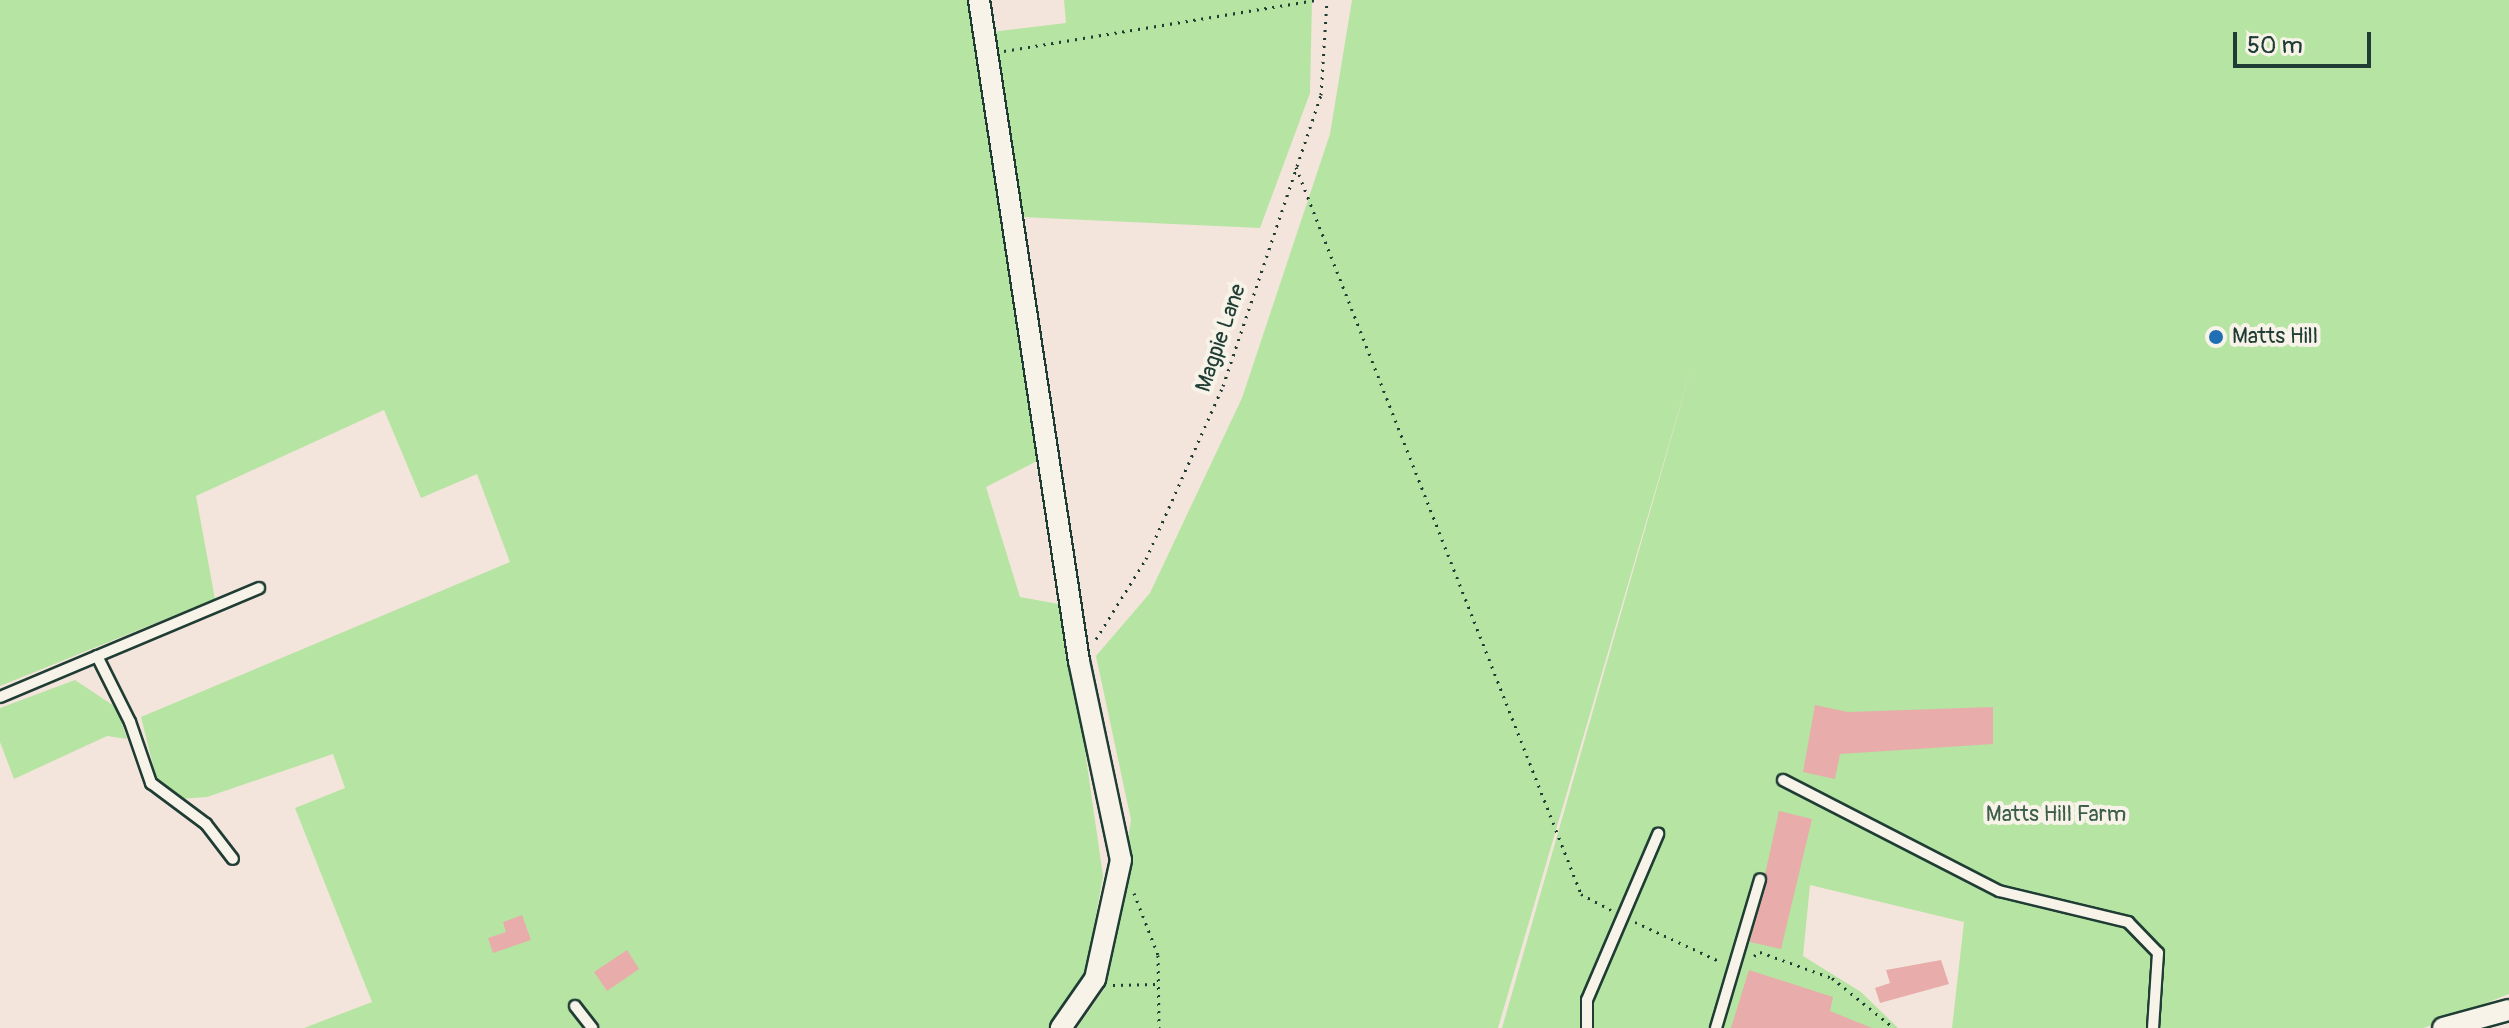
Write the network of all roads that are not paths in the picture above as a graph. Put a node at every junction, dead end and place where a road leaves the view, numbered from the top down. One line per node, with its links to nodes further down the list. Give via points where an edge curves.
1 (979, 0): 12 (street, via 1079,661 1121,860 1095,979)
2 (259, 588): 3 (lane)
3 (97, 656): 4 (lane); 7 (lane, via 130,722 151,783 206,824)
4 (0, 697)
5 (1783, 780): 15 (lane, via 1999,891 2128,922 2158,953)
6 (1658, 834): 13 (lane, via 1619,915 1587,1000)
7 (233, 859)
8 (1760, 879): 14 (lane)
9 (575, 1006): 11 (lane)
10 (2509, 1010): 16 (street)
11 (592, 1028)
12 (1061, 1028)
13 (1587, 1028)
14 (1716, 1028)
15 (2153, 1028)
16 (2443, 1028)

